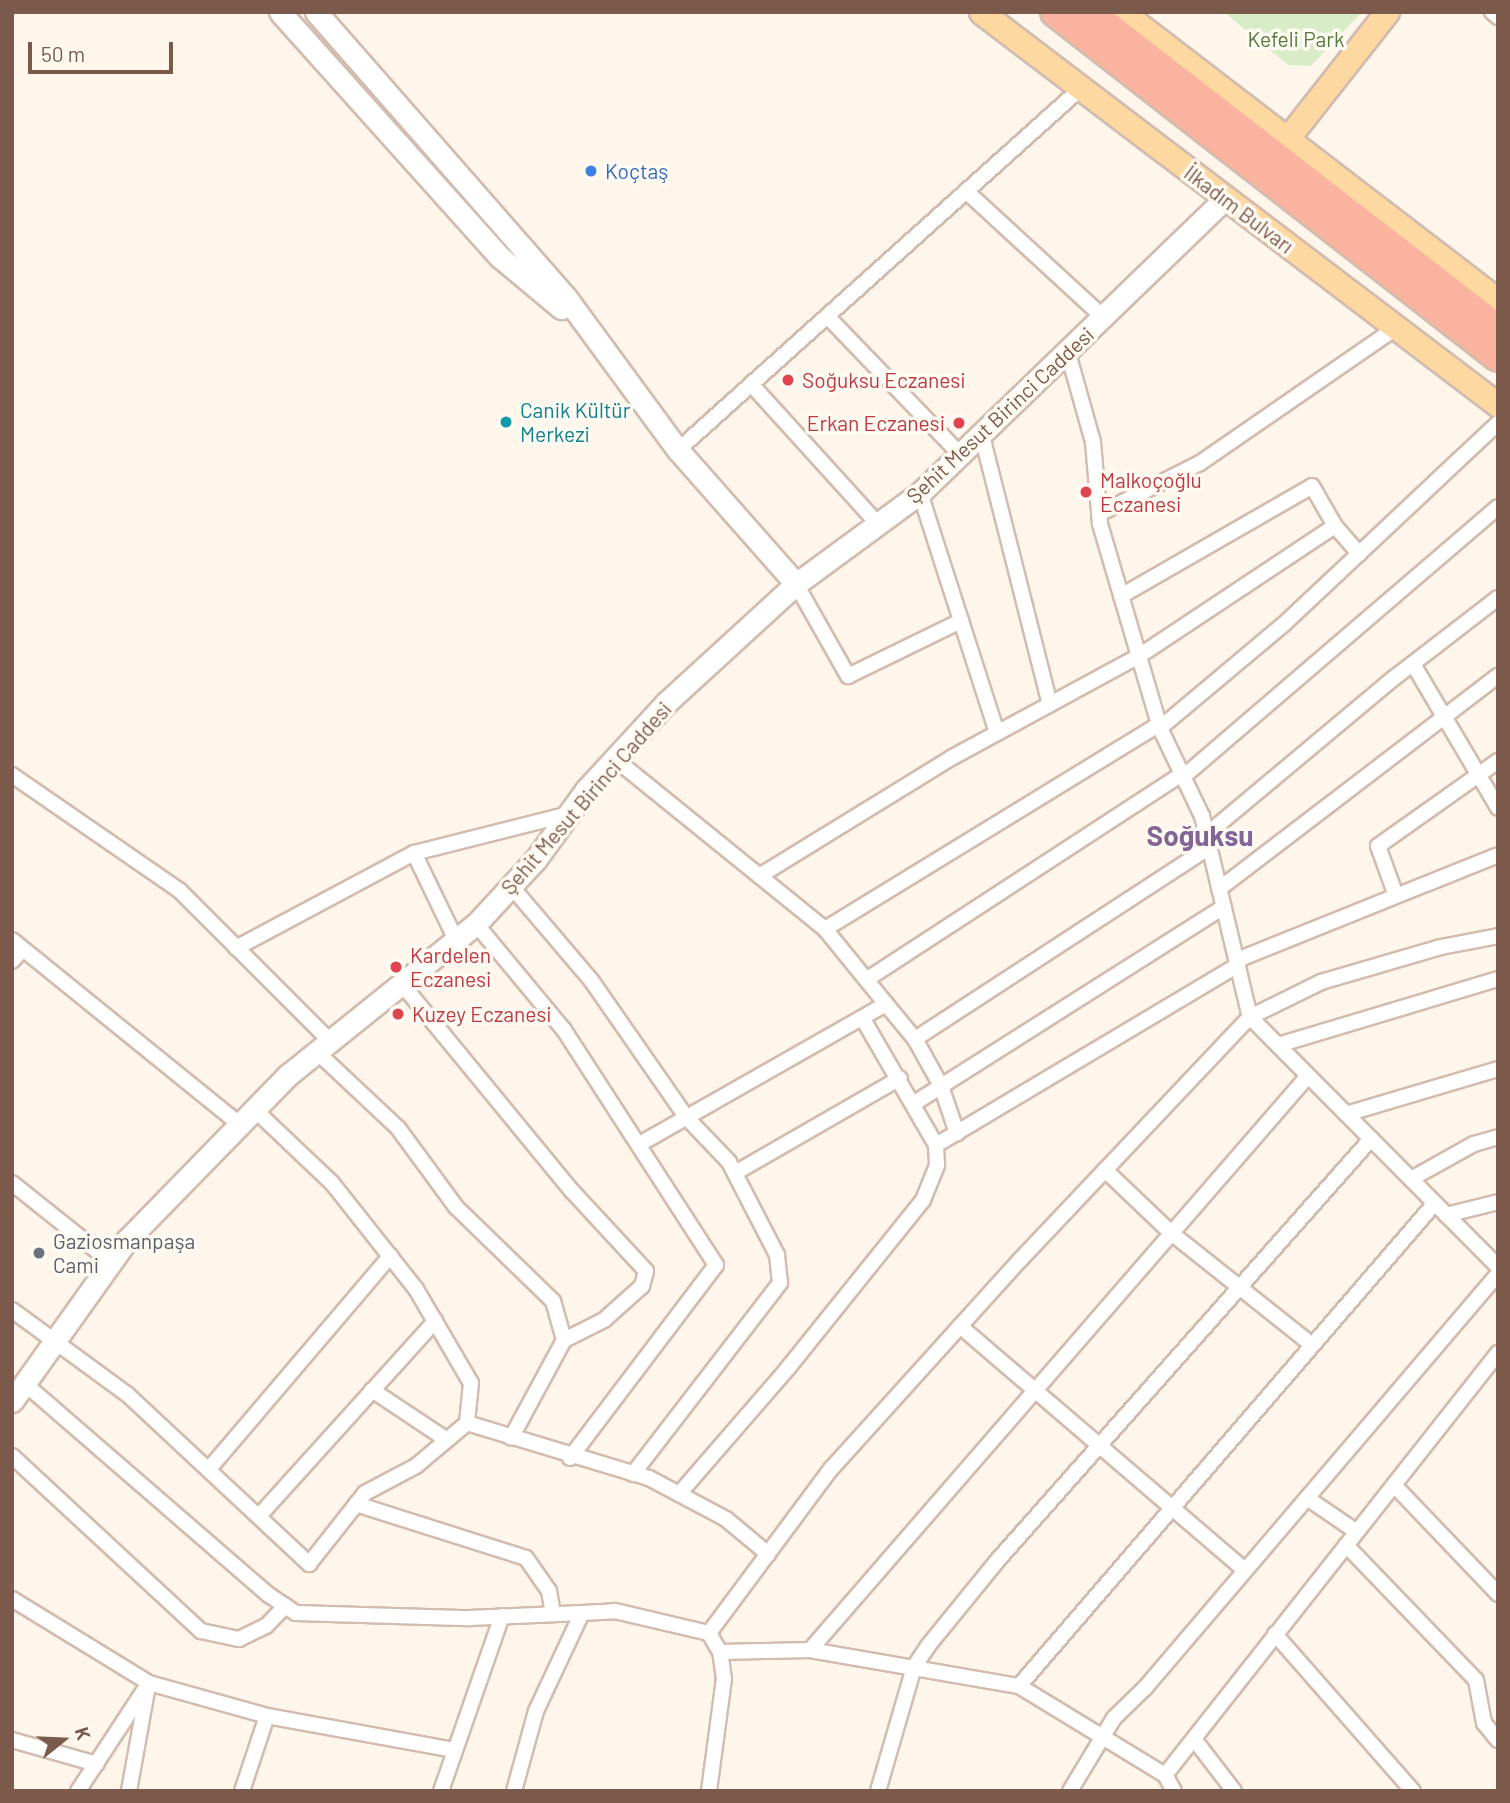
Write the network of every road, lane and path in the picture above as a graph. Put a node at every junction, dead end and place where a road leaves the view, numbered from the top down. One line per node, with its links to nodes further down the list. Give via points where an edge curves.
1 (280, 12): 19 (main road, via 500,257)
2 (316, 12): 19 (main road)
3 (981, 12): 10 (main road, İlkadım Bulvarı)
4 (1055, 12): 21 (highway, İlkadım Bulvarı)
5 (1089, 12): 18 (highway)
6 (1122, 12): 11 (main road)
7 (1387, 12): 11 (main road)
8 (1492, 12): 9 (street)
9 (1498, 17)
10 (1080, 89): 12 (street); 13 (main road, İlkadım Bulvarı)
11 (1287, 139): 14 (main road)
12 (966, 191): 15 (street); 16 (street)
13 (1225, 198): 16 (main road, Şehit Mesut Birinci Caddesi); 17 (main road, İlkadım Bulvarı)
14 (1498, 300)
15 (827, 316): 22 (street); 27 (street)
16 (1104, 318): 20 (main road, Şehit Mesut Birinci Caddesi)
17 (1396, 328): 23 (main road, İlkadım Bulvarı); 30 (street, via 1200,463)
18 (1498, 329)
19 (600, 340): 26 (main road)
20 (1068, 353): 25 (main road, Şehit Mesut Birinci Caddesi); 30 (street, via 1093,443)
21 (1498, 357)
22 (751, 384): 26 (street); 31 (street)
23 (1498, 405)
24 (1498, 424): 33 (street)
25 (981, 432): 27 (main road, Şehit Mesut Birinci Caddesi); 41 (street)
26 (678, 450): 34 (main road)
27 (960, 454): 28 (main road, Şehit Mesut Birinci Caddesi)
28 (920, 493): 31 (main road, Şehit Mesut Birinci Caddesi); 37 (street)
29 (1498, 507): 48 (street)
30 (1099, 514): 35 (street)
31 (878, 524): 34 (main road, Şehit Mesut Birinci Caddesi)
32 (1335, 526): 33 (street); 35 (street, via 1312,486); 38 (street)
33 (1359, 554): 43 (street)
34 (796, 584): 37 (street, via 848,676); 45 (main road, Şehit Mesut Birinci Caddesi, via 666,703)
35 (1121, 596): 38 (street)
36 (1498, 598): 39 (street)
37 (961, 621): 44 (street)
38 (1139, 656): 41 (street); 43 (street)
39 (1413, 664): 42 (street); 52 (street)
40 (1498, 676): 42 (street)
41 (1050, 704): 44 (street)
42 (1444, 717): 49 (street); 57 (street)
43 (1160, 726): 48 (street); 61 (street)
44 (997, 733): 55 (street)
45 (615, 759): 51 (main road, Şehit Mesut Birinci Caddesi); 55 (street)
46 (1498, 761): 49 (street)
47 (12, 775): 65 (street, via 180,891)
48 (1183, 776): 52 (street); 68 (street)
49 (1477, 776): 50 (street); 58 (street, via 1378,846)
50 (1498, 808)
51 (569, 814): 53 (street); 56 (main road, Şehit Mesut Birinci Caddesi)
52 (1208, 841): 57 (street); 74 (street)
53 (414, 853): 63 (street); 65 (street)
54 (1498, 855): 58 (street)
55 (761, 875): 61 (street)
56 (511, 886): 60 (main road, Şehit Mesut Birinci Caddesi); 84 (street, via 591,980)
57 (1219, 888): 59 (street)
58 (1395, 893): 67 (street)
59 (1224, 907): 67 (street); 80 (street)
60 (476, 924): 63 (main road, Şehit Mesut Birinci Caddesi); 88 (street, via 564,1030)
61 (825, 929): 68 (street)
62 (1498, 936): 72 (street, via 1441,947 1321,982)
63 (456, 940): 70 (main road, Şehit Mesut Birinci Caddesi)
64 (18, 944): 66 (street); 83 (street)
65 (236, 948): 76 (street)
66 (12, 961)
67 (1237, 963): 72 (street); 85 (street)
68 (869, 978): 71 (street)
69 (1498, 979): 75 (street)
70 (401, 983): 76 (main road, Şehit Mesut Birinci Caddesi); 107 (street, via 572,1191 646,1271 642,1286 604,1320)
71 (886, 1004): 73 (street); 74 (street)
72 (1250, 1017): 75 (street); 90 (street)
73 (863, 1019): 79 (street); 84 (street)
74 (915, 1039): 80 (street)
75 (1278, 1045): 78 (street)
76 (323, 1046): 83 (main road, Şehit Mesut Birinci Caddesi); 107 (street, via 398,1128 456,1207 553,1301)
77 (1498, 1069): 82 (street)
78 (1308, 1076): 82 (street); 97 (street)
79 (900, 1078): 81 (street); 91 (street)
80 (941, 1086): 81 (street); 85 (street)
81 (913, 1104): 89 (street)
82 (1346, 1114): 87 (street)
83 (247, 1116): 98 (street, via 332,1183); 99 (main road, Şehit Mesut Birinci Caddesi)
84 (687, 1118): 88 (street); 91 (street)
85 (957, 1133): 89 (street)
86 (1498, 1137): 92 (street, via 1475,1144)
87 (1371, 1139): 92 (street); 102 (street)
88 (640, 1143): 119 (street, via 716,1265)
89 (936, 1145): 123 (street, via 937,1165 923,1200)
90 (1105, 1170): 97 (street); 105 (street)
91 (734, 1173): 121 (street, via 777,1255 780,1283)
92 (1410, 1179): 95 (street)
93 (12, 1183): 99 (street)
94 (1498, 1202): 96 (street)
95 (1435, 1203): 96 (street); 108 (street)
96 (1446, 1215): 100 (street)
97 (1170, 1231): 102 (street); 112 (street)
98 (390, 1256): 104 (street); 120 (street)
99 (111, 1262): 106 (main road, Şehit Mesut Birinci Caddesi)
100 (1498, 1267)
101 (1498, 1275): 124 (street)
102 (1241, 1286): 108 (street); 117 (street)
103 (12, 1310): 106 (street)
104 (435, 1321): 111 (street); 114 (street, via 471,1383)
105 (960, 1326): 112 (street); 130 (street, via 831,1469)
106 (54, 1338): 110 (main road, Şehit Mesut Birinci Caddesi); 120 (street, via 128,1395)
107 (564, 1340): 115 (street)
108 (1312, 1345): 126 (street)
109 (1498, 1353): 122 (street)
110 (24, 1383): 113 (main road, Şehit Mesut Birinci Caddesi); 134 (street)
111 (372, 1390): 116 (street); 127 (street)
112 (1032, 1391): 117 (street); 140 (street)
113 (12, 1401)
114 (467, 1423): 115 (street); 116 (street)
115 (511, 1438): 119 (street)
116 (447, 1440): 125 (street, via 416,1466 365,1493)
117 (1099, 1447): 126 (street); 142 (street, via 997,1561)
118 (12, 1456): 134 (street, via 201,1631 239,1639 266,1626)
119 (570, 1458): 121 (street)
120 (209, 1469): 127 (street)
121 (633, 1474): 123 (street)
122 (1394, 1485): 128 (street); 132 (street)
123 (679, 1494): 130 (street, via 726,1520)
124 (1307, 1498): 128 (street); 131 (street)
125 (356, 1504): 127 (street, via 309,1564); 136 (street, via 526,1558 549,1591)
126 (1169, 1509): 131 (street); 144 (street)
127 (259, 1516)
128 (1357, 1532): 129 (street)
129 (1346, 1545): 139 (street); 149 (street, via 1476,1680 1485,1723)
130 (768, 1554): 138 (street)
131 (1245, 1570): 146 (street)
132 (1498, 1594)
133 (12, 1599): 143 (street)
134 (285, 1606): 137 (street, via 296,1613)
135 (582, 1613): 136 (street); 138 (street, via 615,1611); 157 (street, via 536,1711)
136 (553, 1614): 137 (street)
137 (502, 1616): 150 (street)
138 (709, 1633): 141 (street)
139 (1275, 1634): 147 (street); 163 (street)
140 (810, 1650): 141 (street); 142 (street)
141 (720, 1652): 158 (street, via 724,1679)
142 (914, 1667): 144 (street); 159 (street)
143 (149, 1683): 145 (street); 151 (street); 154 (street)
144 (1019, 1686): 146 (street)
145 (267, 1716): 150 (street); 155 (street)
146 (1100, 1738): 152 (street); 160 (street)
147 (1194, 1739): 152 (street); 162 (street)
148 (12, 1740): 151 (street)
149 (1498, 1740)
150 (455, 1750): 156 (street)
151 (97, 1764): 153 (street)
152 (1165, 1775): 161 (street)
153 (78, 1791)
154 (129, 1791)
155 (242, 1791)
156 (441, 1791)
157 (514, 1791)
158 (709, 1791)
159 (878, 1791)
160 (1070, 1791)
161 (1174, 1791)
162 (1234, 1791)
163 (1413, 1791)

